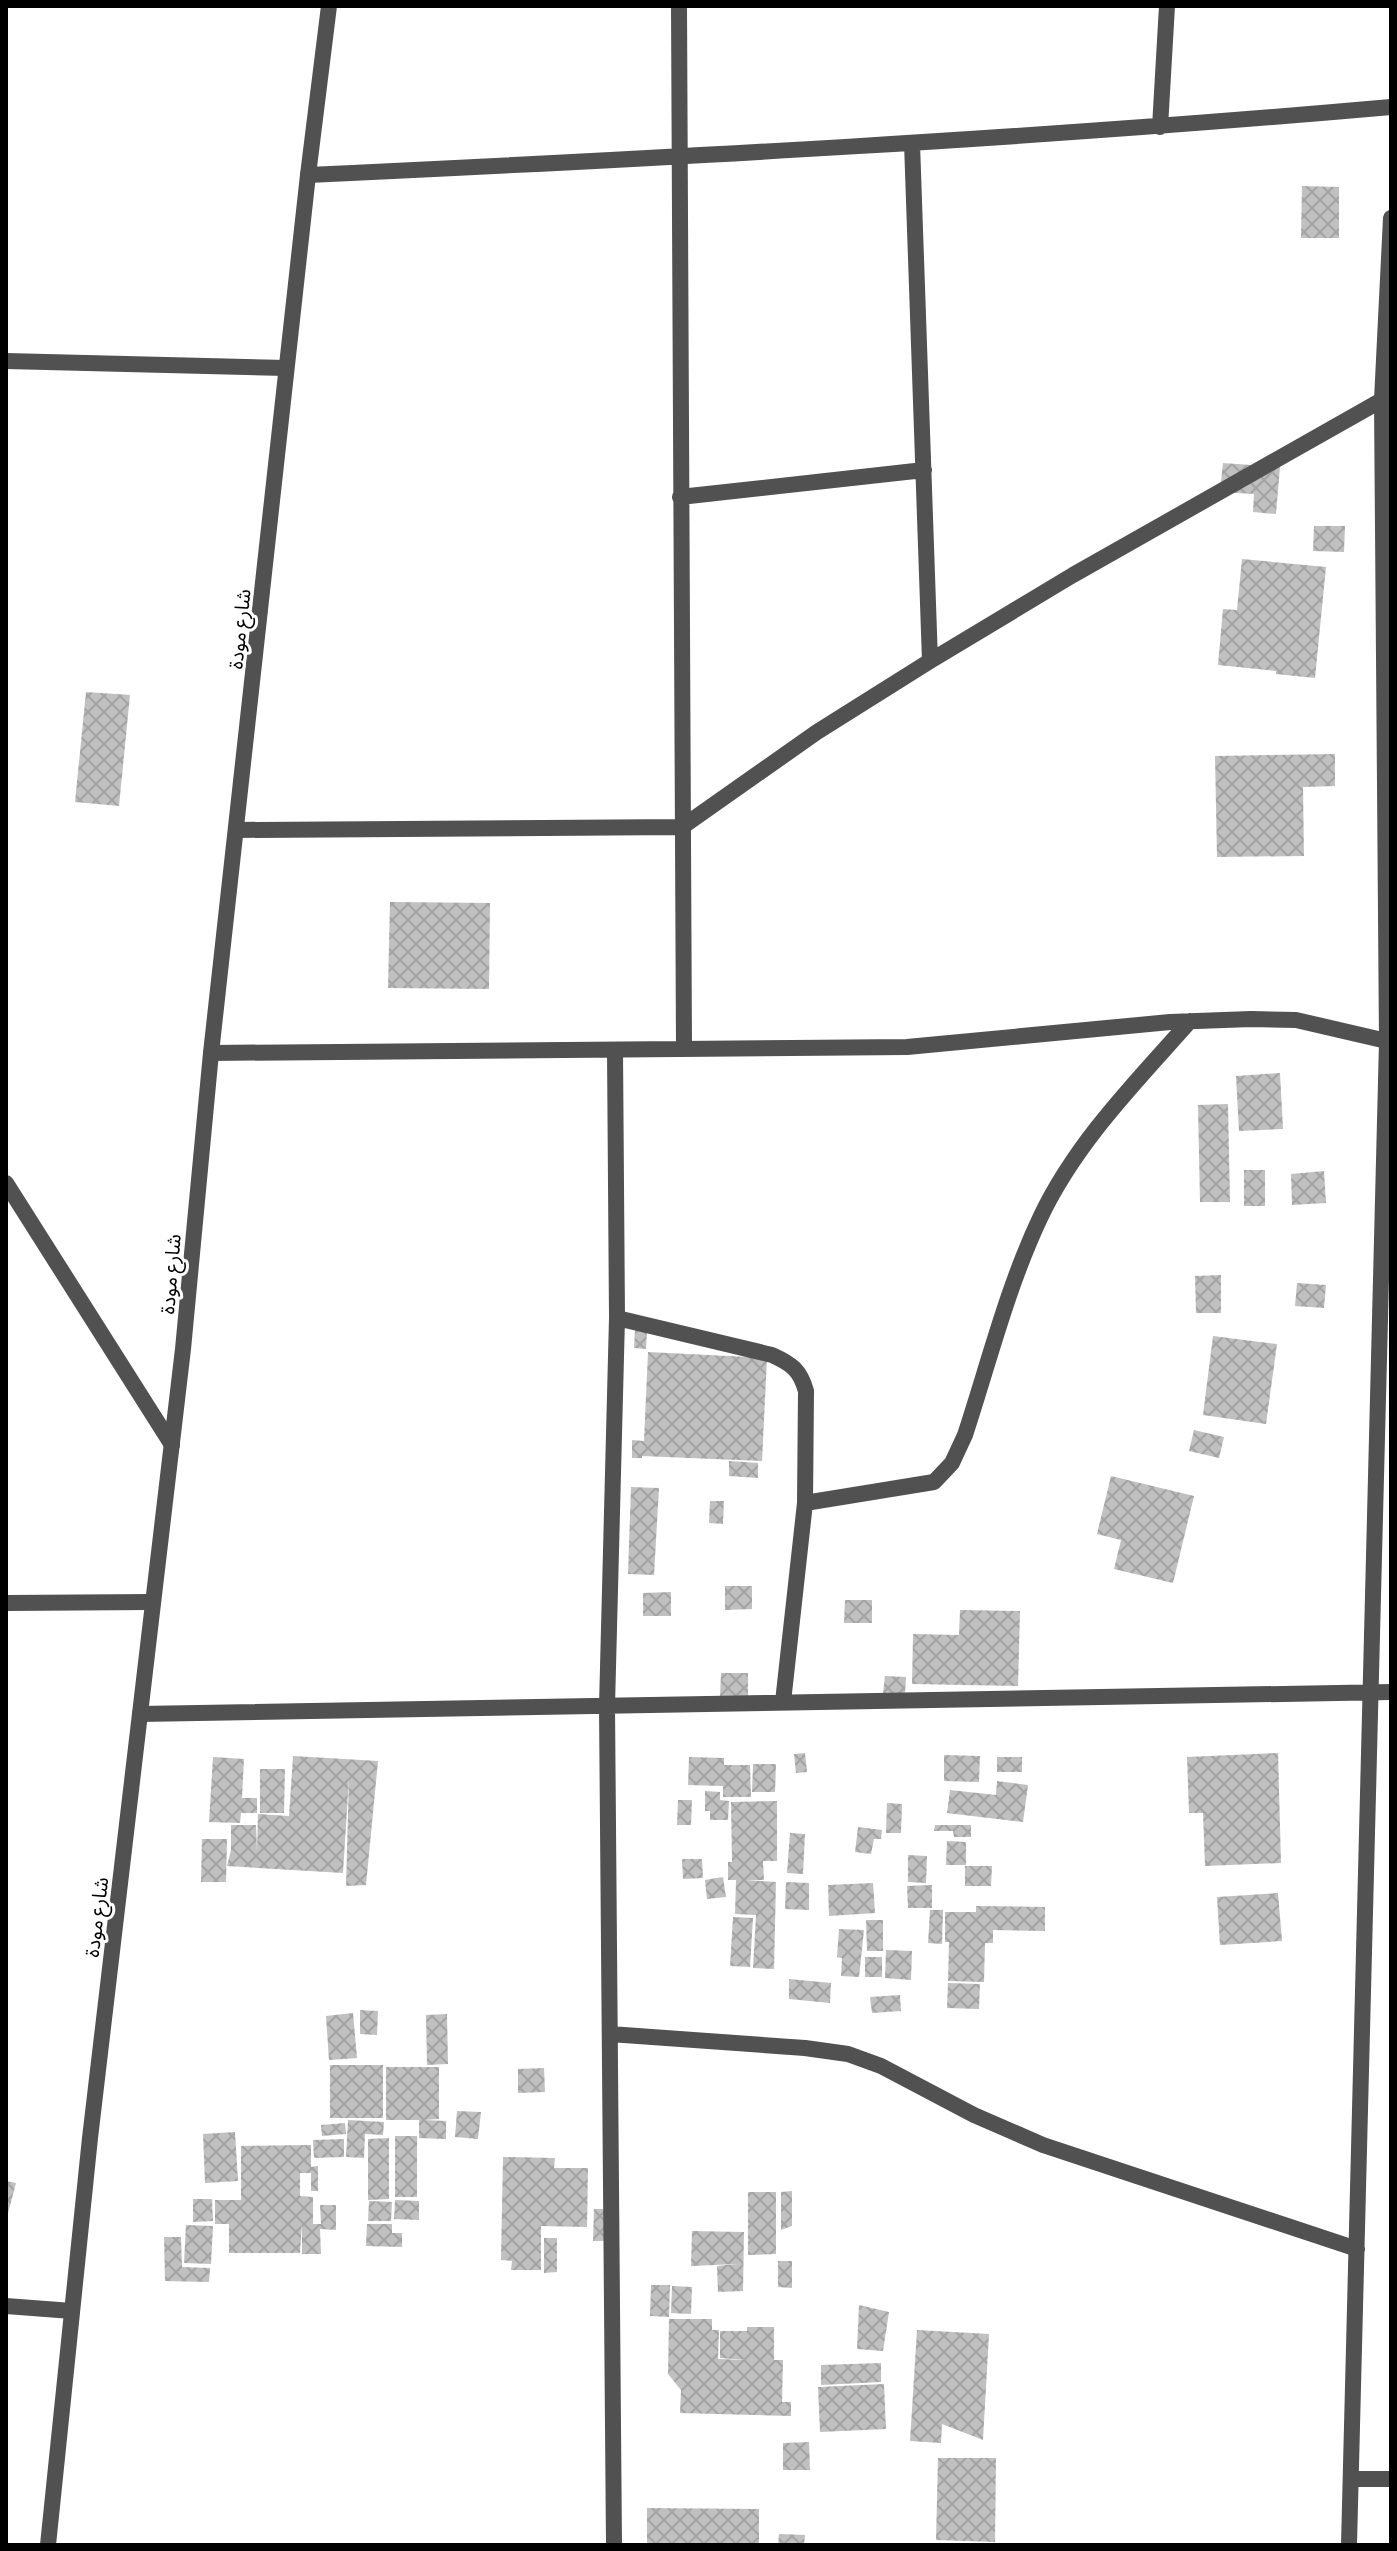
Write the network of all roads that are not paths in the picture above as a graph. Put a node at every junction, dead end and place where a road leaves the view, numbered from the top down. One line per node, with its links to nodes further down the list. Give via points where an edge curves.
1 (329, 6): 8 (street, شارع مودة)
2 (679, 6): 7 (street)
3 (1167, 6): 5 (street)
4 (1391, 107): 5 (street)
5 (1160, 127): 6 (street)
6 (912, 143): 7 (street); 13 (street)
7 (678, 158): 8 (street); 14 (street)
8 (308, 175): 11 (street, شارع مودة)
9 (1391, 218): 12 (street)
10 (6, 361): 11 (street)
11 (286, 368): 17 (street, شارع مودة)
12 (1382, 400): 15 (street); 19 (street)
13 (924, 470): 14 (street); 15 (street)
14 (680, 497): 16 (street)
15 (930, 661): 16 (street)
16 (682, 827): 17 (street); 20 (street)
17 (236, 830): 22 (street, شارع مودة)
18 (1190, 1021): 19 (street, via 1296,1020); 20 (street, via 907,1047); 26 (street, via 1091,1134 1042,1213 952,1463 934,1482)
19 (1389, 1042): 29 (street)
20 (684, 1047): 21 (street)
21 (615, 1050): 22 (street); 24 (street)
22 (211, 1053): 25 (street, شارع مودة)
23 (6, 1183): 25 (street)
24 (617, 1318): 26 (street, via 792,1364 806,1391); 32 (street)
25 (172, 1445): 27 (street, شارع مودة)
26 (805, 1503): 31 (street)
27 (152, 1602): 28 (street); 33 (street, شارع مودة)
28 (6, 1603)
29 (1369, 1692): 30 (street); 31 (street); 35 (street)
30 (1391, 1692)
31 (783, 1702): 32 (street)
32 (607, 1706): 33 (street); 34 (street)
33 (140, 1714): 37 (street, شارع مودة)
34 (610, 2034): 35 (street, via 848,2054 1043,2145); 41 (street)
35 (1357, 2249): 38 (street)
36 (6, 2306): 37 (street)
37 (72, 2311): 40 (street, شارع مودة)
38 (1351, 2479): 39 (street); 42 (street)
39 (1391, 2479)
40 (48, 2545)
41 (614, 2545)
42 (1349, 2545)

